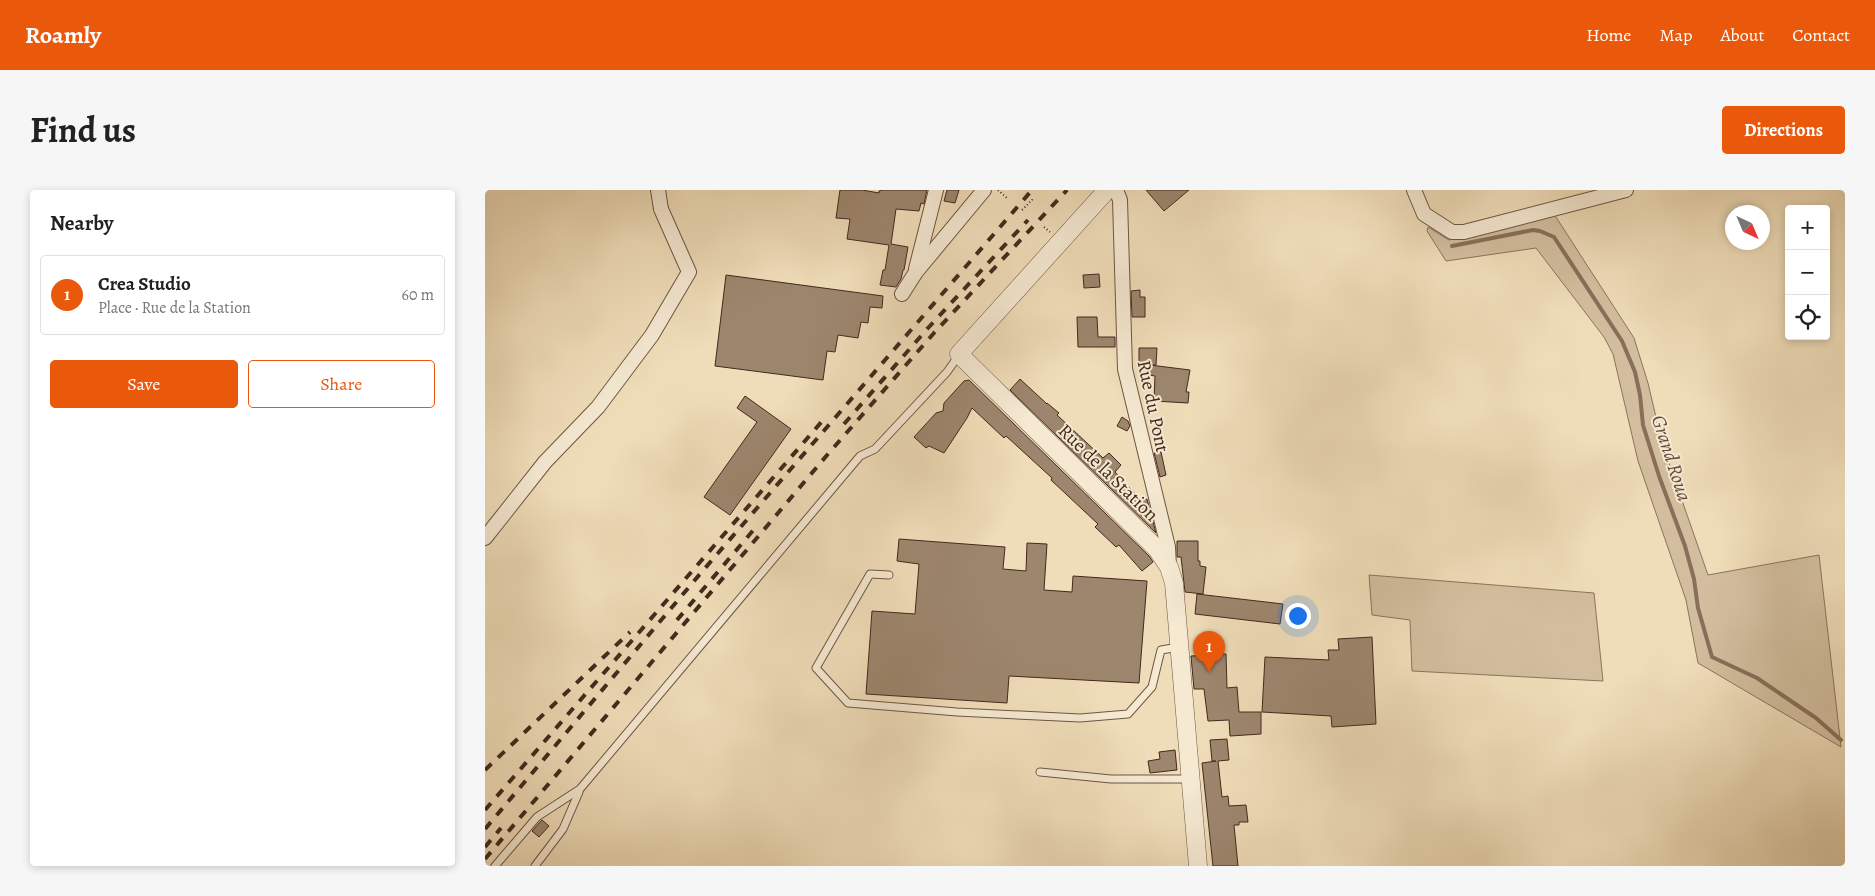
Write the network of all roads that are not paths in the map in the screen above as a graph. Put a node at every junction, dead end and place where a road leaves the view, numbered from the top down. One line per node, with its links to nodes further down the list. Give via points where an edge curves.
1 (658, 190): 11 (street, via 661,209 689,272 652,334 599,406 545,462)
2 (937, 190): 8 (street)
3 (985, 190): 8 (street)
4 (1107, 190): 10 (street)
5 (1116, 190): 12 (street, Rue du Pont, via 1120,200 1125,369 1168,547)
6 (1414, 190): 7 (street, via 1424,214 1452,232 1464,232)
7 (1626, 190)
8 (916, 272): 9 (street)
9 (902, 294)
10 (959, 354): 12 (street, Rue de la Station, via 1157,549); 17 (lane, via 947,372 875,449 860,456)
11 (485, 538)
12 (1169, 568): 14 (street, Rue de la Station, via 1174,583)
13 (889, 575): 14 (lane, via 870,574 816,668 848,702 1079,718 1128,714 1152,687 1161,650)
14 (1179, 647): 16 (street, Rue de la Station)
15 (1040, 772): 16 (lane, via 1111,779)
16 (1191, 780): 20 (street, Rue de la Station)
17 (580, 789): 18 (lane, via 537,817); 19 (lane, via 563,829)
18 (495, 866)
19 (535, 866)
20 (1198, 866)

